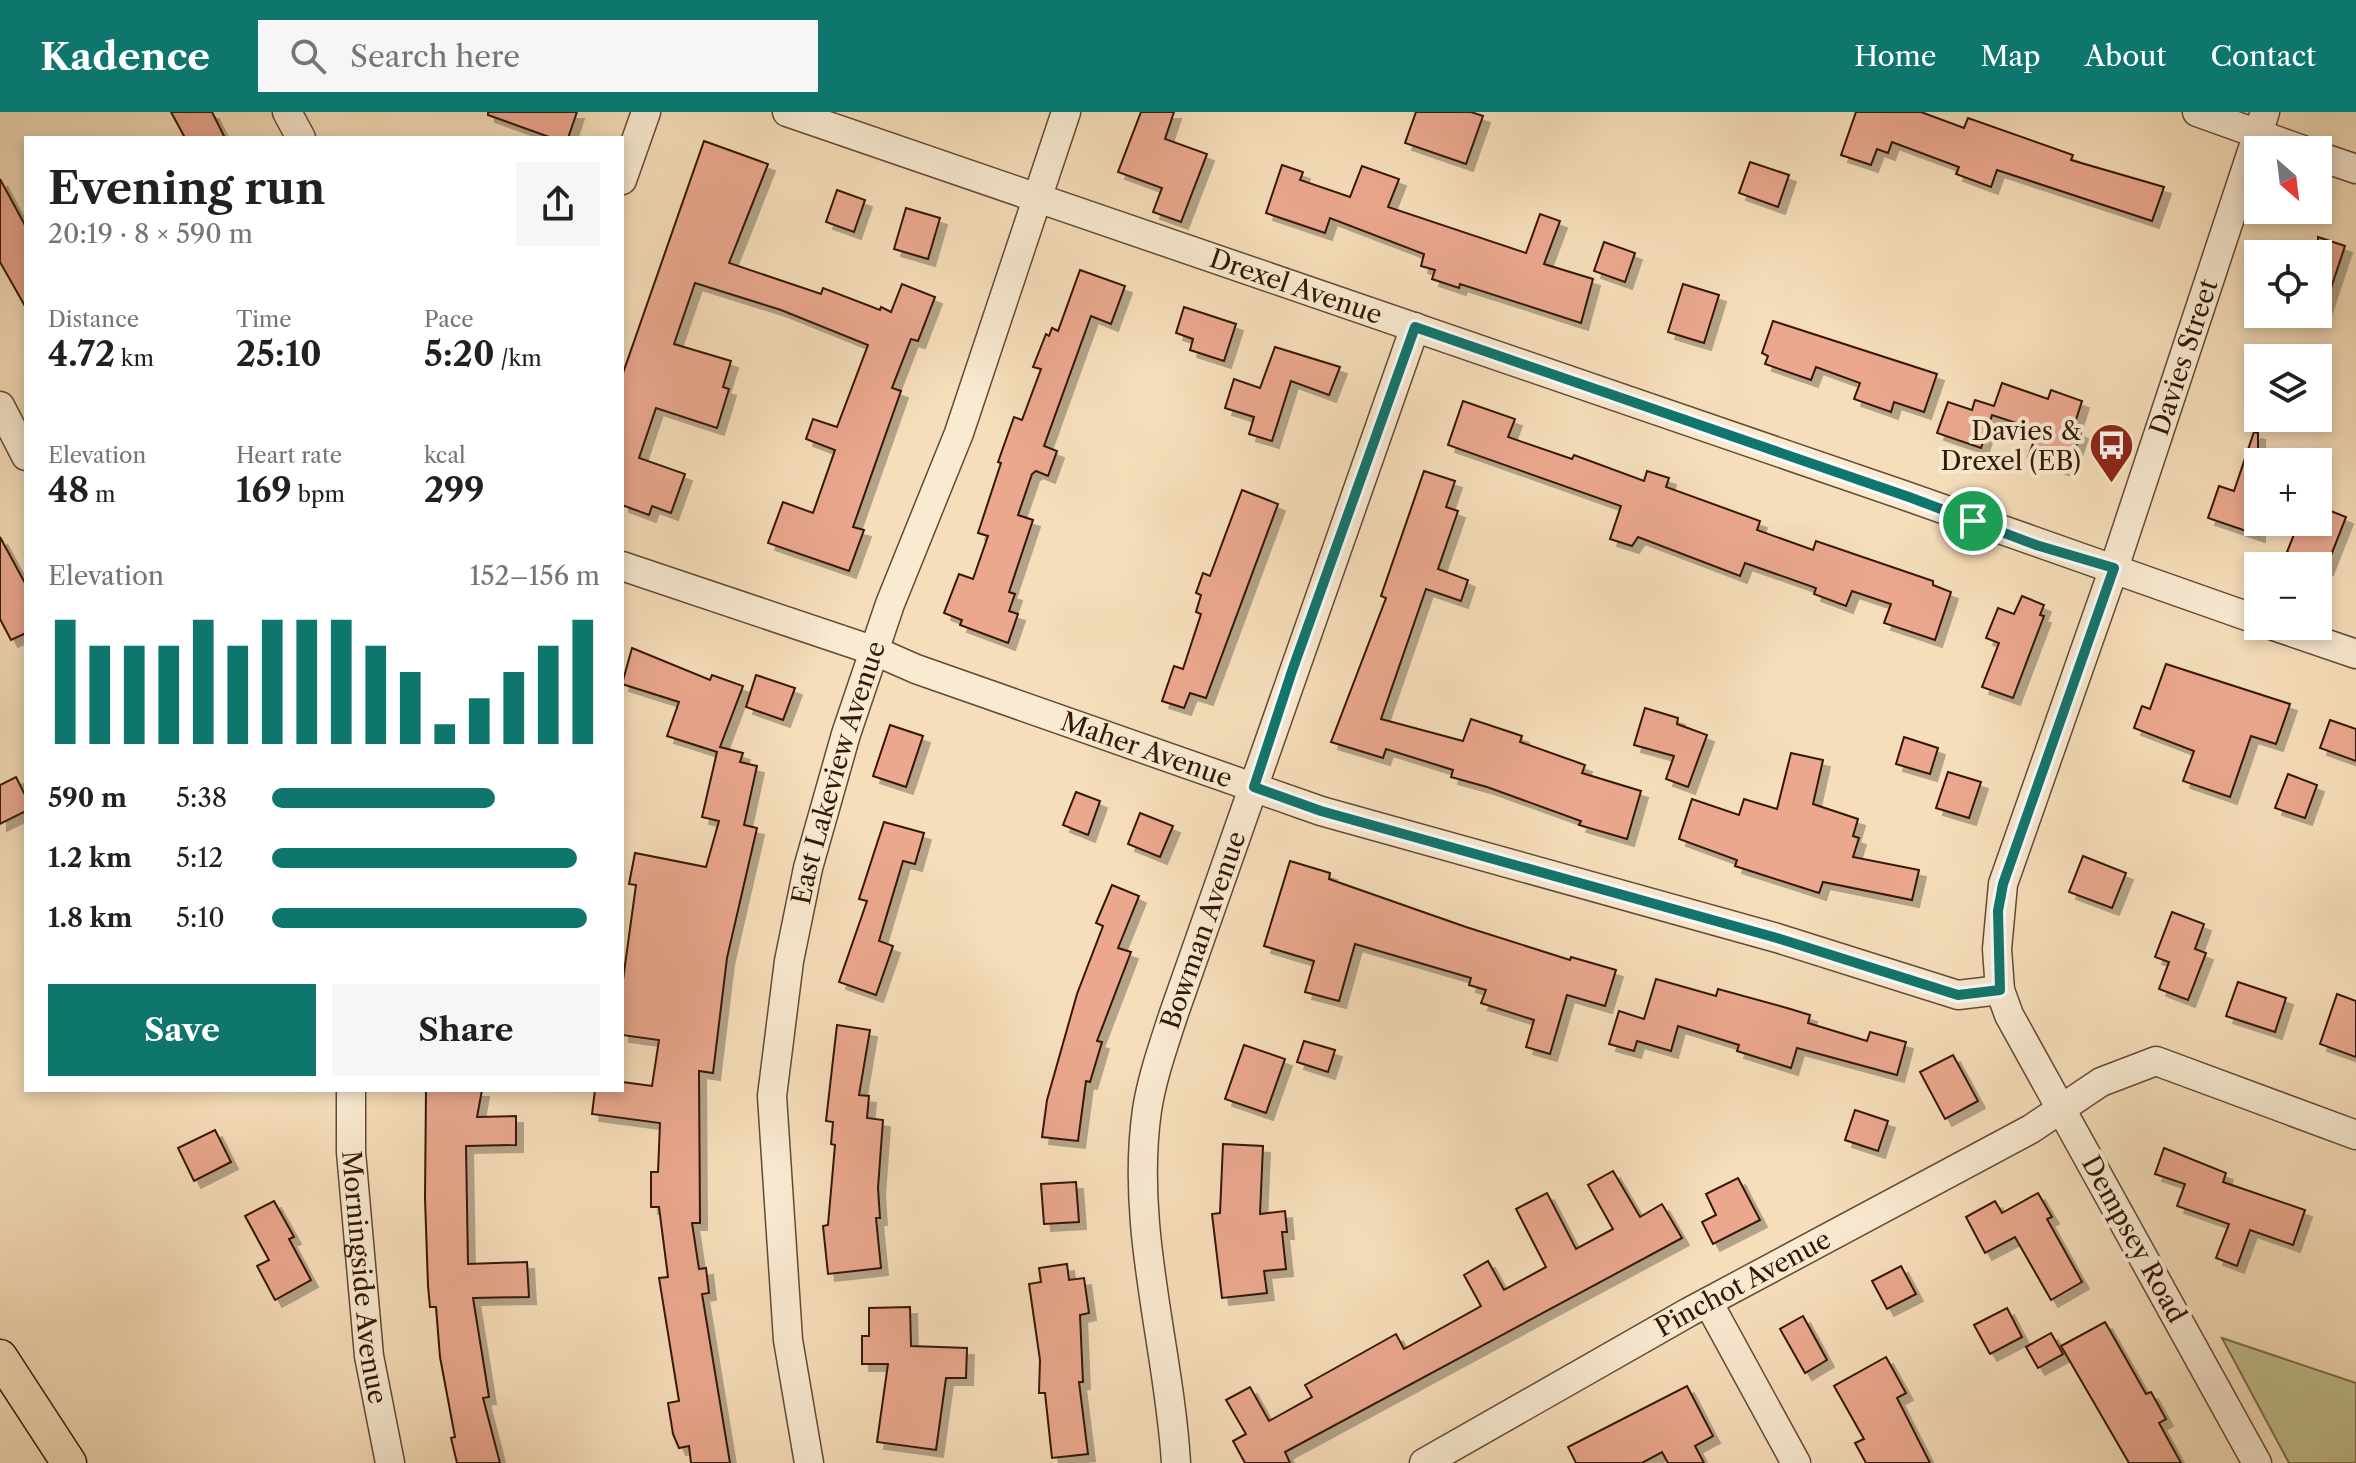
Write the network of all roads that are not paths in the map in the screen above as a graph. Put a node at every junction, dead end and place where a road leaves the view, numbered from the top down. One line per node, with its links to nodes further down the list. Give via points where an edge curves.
1 (287, 112): 7 (street)
2 (646, 112): 11 (street)
3 (787, 112): 12 (street, Drexel Avenue)
4 (1066, 112): 12 (street, East Lakeview Avenue)
5 (2197, 112): 6 (street)
6 (2261, 122): 8 (street); 17 (street, Davies Street)
7 (300, 136)
8 (2282, 136)
9 (2332, 161): 10 (street)
10 (2356, 169)
11 (624, 174)
12 (1039, 199): 13 (street, Drexel Avenue); 20 (street, East Lakeview Avenue, via 959,433)
13 (1415, 327): 17 (street, Drexel Avenue); 22 (street, Bowman Avenue)
14 (0, 406): 15 (street)
15 (24, 452)
16 (624, 567): 20 (street, Maher Avenue)
17 (2114, 568): 18 (street, Drexel Avenue); 23 (street, Davies Street, via 2003,884 1998,911)
18 (2244, 615)
19 (2315, 640): 21 (street)
20 (875, 651): 22 (street, Maher Avenue); 31 (street, East Lakeview Avenue, via 808,868 789,961 772,1096 788,1340)
21 (2356, 654)
22 (1254, 787): 23 (street, Maher Avenue, via 1321,811 1792,942 1958,995); 32 (street, Bowman Avenue, via 1173,1016 1147,1110 1147,1250)
23 (2004, 1003): 25 (street, Dempsey Road)
24 (351, 1092): 30 (street, Morningside Avenue, via 351,1152 369,1356)
25 (2064, 1110): 26 (street, via 2101,1082 2156,1061); 27 (street, Pinchot Avenue); 35 (street, Dempsey Road)
26 (2356, 1135)
27 (1708, 1302): 33 (street, Pinchot Avenue); 34 (street)
28 (0, 1357): 29 (main road)
29 (69, 1463)
30 (390, 1463)
31 (809, 1463)
32 (1176, 1463)
33 (1424, 1463)
34 (1796, 1463)
35 (2257, 1463)

